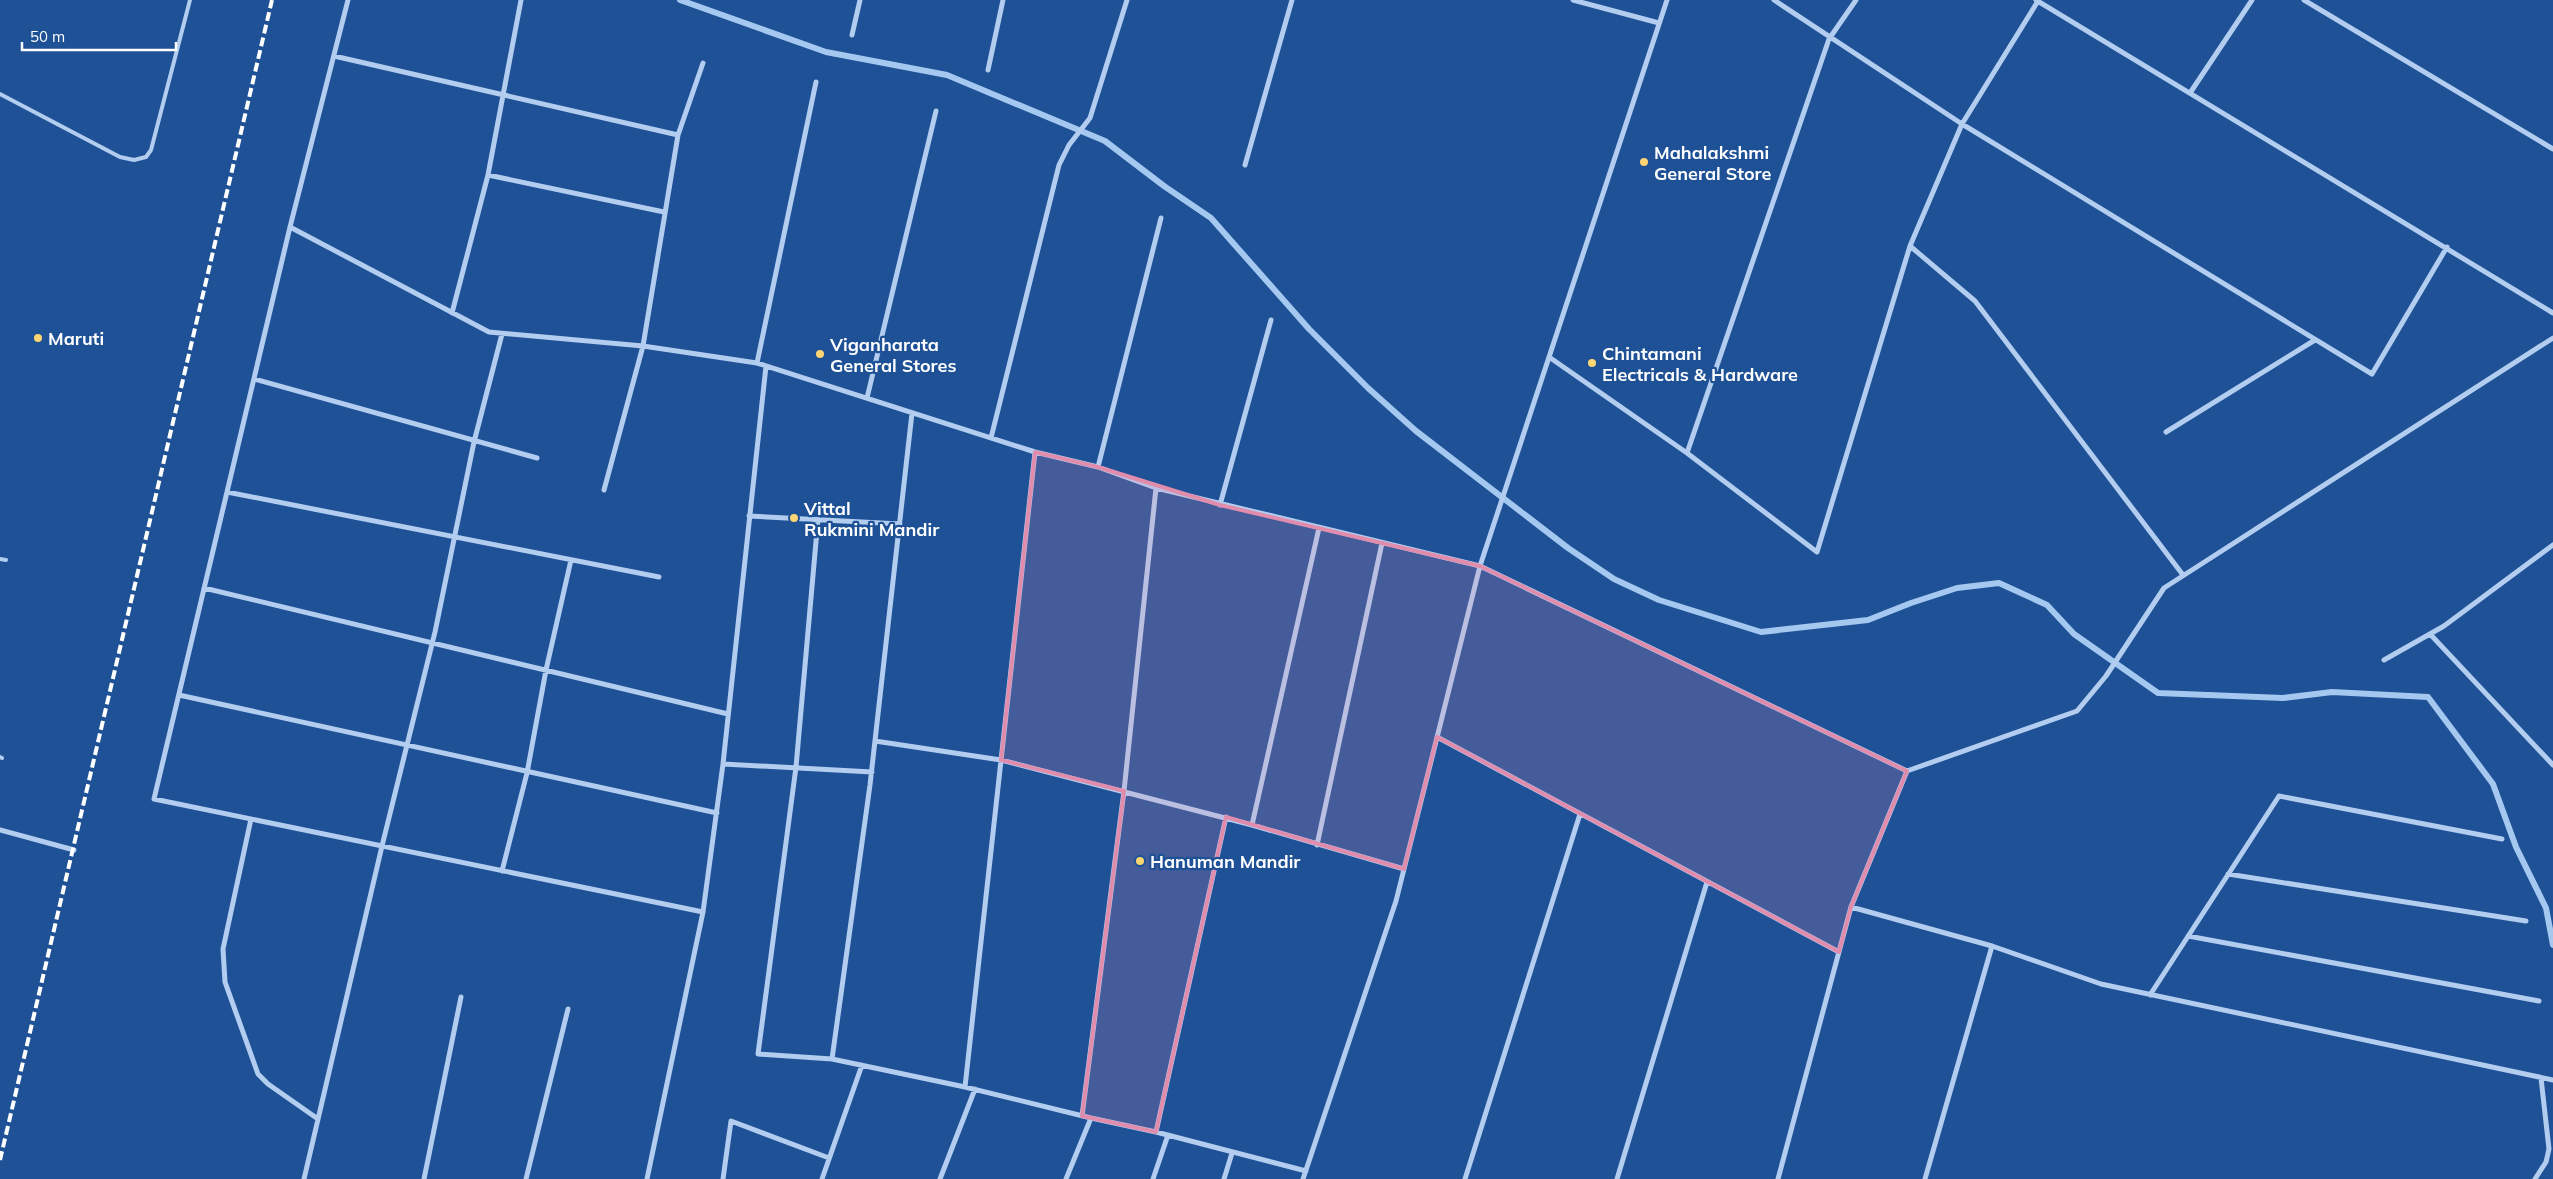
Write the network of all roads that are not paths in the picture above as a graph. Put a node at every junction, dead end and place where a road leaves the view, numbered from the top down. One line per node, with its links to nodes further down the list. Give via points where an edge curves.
1 (190, 0): 24 (lane, via 151,150 146,157 134,160 120,157)
2 (348, 0): 18 (street)
3 (521, 0): 22 (street)
4 (860, 0): 16 (street)
5 (1003, 0): 20 (street)
6 (1127, 0): 50 (street, via 1090,118 1069,145 1059,165)
7 (1292, 0): 29 (street)
8 (1573, 0): 15 (street)
9 (1667, 0): 15 (street)
10 (1774, 0): 17 (street)
11 (1856, 0): 17 (street)
12 (2037, 0): 23 (street); 26 (street)
13 (2252, 0): 23 (street)
14 (2304, 0): 28 (street)
15 (1659, 23): 43 (street)
16 (852, 34)
17 (1830, 39): 26 (street); 53 (street)
18 (334, 56): 22 (street); 33 (street)
19 (703, 63): 27 (street)
20 (988, 70)
21 (816, 82): 44 (street)
22 (505, 93): 27 (street); 30 (street)
23 (2190, 93): 35 (street)
24 (0, 94)
25 (936, 111): 47 (street)
26 (1962, 124): 34 (street); 41 (street)
27 (678, 135): 31 (street)
28 (2553, 149)
29 (1245, 165)
30 (488, 175): 31 (street); 36 (street)
31 (664, 212): 42 (street)
32 (1161, 218): 55 (street)
33 (290, 227): 36 (street); 46 (street)
34 (1910, 246): 53 (street, via 1817,552); 71 (street, via 1975,301)
35 (2447, 247): 37 (street); 41 (street, via 2372,374)
36 (452, 313): 39 (street, via 489,332)
37 (2553, 313)
38 (1271, 320): 59 (street)
39 (502, 334): 42 (street); 51 (street)
40 (2553, 338): 71 (street)
41 (2315, 340): 49 (street)
42 (643, 346): 44 (street); 57 (street)
43 (1549, 357): 53 (street); 70 (street)
44 (757, 363): 45 (street)
45 (766, 366): 47 (street); 60 (street)
46 (254, 379): 51 (street); 58 (street)
47 (867, 398): 48 (street)
48 (912, 413): 50 (street); 62 (street)
49 (2166, 432)
50 (990, 438): 52 (street)
51 (474, 442): 54 (street); 64 (street)
52 (1035, 452): 55 (street); 83 (street)
53 (1687, 453)
54 (537, 458)
55 (1098, 467): 56 (street)
56 (1156, 488): 59 (street); 90 (street)
57 (604, 490)
58 (227, 492): 64 (street); 73 (street)
59 (1220, 505): 63 (street)
60 (749, 516): 61 (street); 79 (street)
61 (818, 519): 62 (street); 86 (street)
62 (900, 524): 81 (street)
63 (1319, 528): 65 (street); 95 (street)
64 (455, 537): 69 (street); 75 (street)
65 (1382, 543): 70 (street); 98 (street)
66 (2553, 545): 74 (street)
67 (0, 559): 68 (lane)
68 (6, 560)
69 (571, 560): 72 (street); 77 (street)
70 (1480, 566): 80 (street); 87 (street)
71 (2183, 575): 87 (street, via 2164,588 2106,676 2077,711)
72 (659, 577)
73 (204, 588): 75 (street); 78 (street)
74 (2430, 634): 76 (street); 85 (street)
75 (432, 643): 77 (street); 82 (street)
76 (2384, 660)
77 (546, 670): 79 (street); 89 (street)
78 (179, 695): 82 (street); 94 (street, via 154,799)
79 (728, 714): 84 (street)
80 (1437, 737): 92 (street); 101 (street)
81 (875, 741): 83 (street); 88 (street)
82 (406, 746): 89 (street); 99 (street)
83 (1001, 760): 90 (street); 119 (street)
84 (723, 764): 86 (street); 91 (street)
85 (2553, 765)
86 (796, 768): 88 (street); 115 (street, via 758,1054)
87 (1907, 771): 105 (street)
88 (872, 772): 115 (street)
89 (527, 773): 91 (street); 102 (street)
90 (1124, 791): 93 (street); 121 (street)
91 (717, 813): 106 (street)
92 (1580, 814): 104 (street); 140 (street)
93 (1226, 817): 95 (street); 124 (street)
94 (251, 819): 99 (street); 123 (street, via 223,949 225,982 258,1074)
95 (1252, 824): 98 (street)
96 (0, 830): 100 (street)
97 (2502, 839): 103 (street, via 2279,796)
98 (1316, 845): 101 (street)
99 (382, 846): 102 (street); 123 (street)
100 (74, 850)
101 (1404, 869): 128 (street)
102 (502, 871): 106 (street)
103 (2228, 874): 107 (street); 108 (street)
104 (1707, 882): 110 (street); 141 (street)
105 (1851, 907): 109 (street); 110 (street)
106 (703, 912): 132 (street)
107 (2526, 921)
108 (2188, 936): 111 (street); 113 (street)
109 (1992, 946): 111 (street, via 2101,984); 143 (street)
110 (1839, 952): 142 (street)
111 (2150, 995): 117 (street)
112 (461, 997): 130 (street)
113 (2539, 1001)
114 (568, 1008): 131 (street)
115 (832, 1059): 116 (street)
116 (862, 1065): 119 (street); 127 (street)
117 (2541, 1078): 118 (street); 144 (street, via 2549,1149 2546,1162)
118 (2553, 1080)
119 (965, 1087): 120 (street)
120 (975, 1089): 121 (street); 135 (street)
121 (1082, 1116): 122 (street)
122 (1091, 1118): 124 (street); 136 (street)
123 (318, 1119): 129 (street)
124 (1156, 1132): 125 (street)
125 (1168, 1135): 126 (street); 137 (street)
126 (1232, 1153): 128 (street); 138 (street)
127 (829, 1158): 133 (street, via 731,1121); 134 (street)
128 (1306, 1171): 139 (street)
129 (304, 1179)
130 (424, 1179)
131 (526, 1179)
132 (647, 1179)
133 (724, 1179)
134 (822, 1179)
135 (940, 1179)
136 (1066, 1179)
137 (1153, 1179)
138 (1224, 1179)
139 (1303, 1179)
140 (1465, 1179)
141 (1617, 1179)
142 (1778, 1179)
143 (1925, 1179)
144 (2535, 1179)

